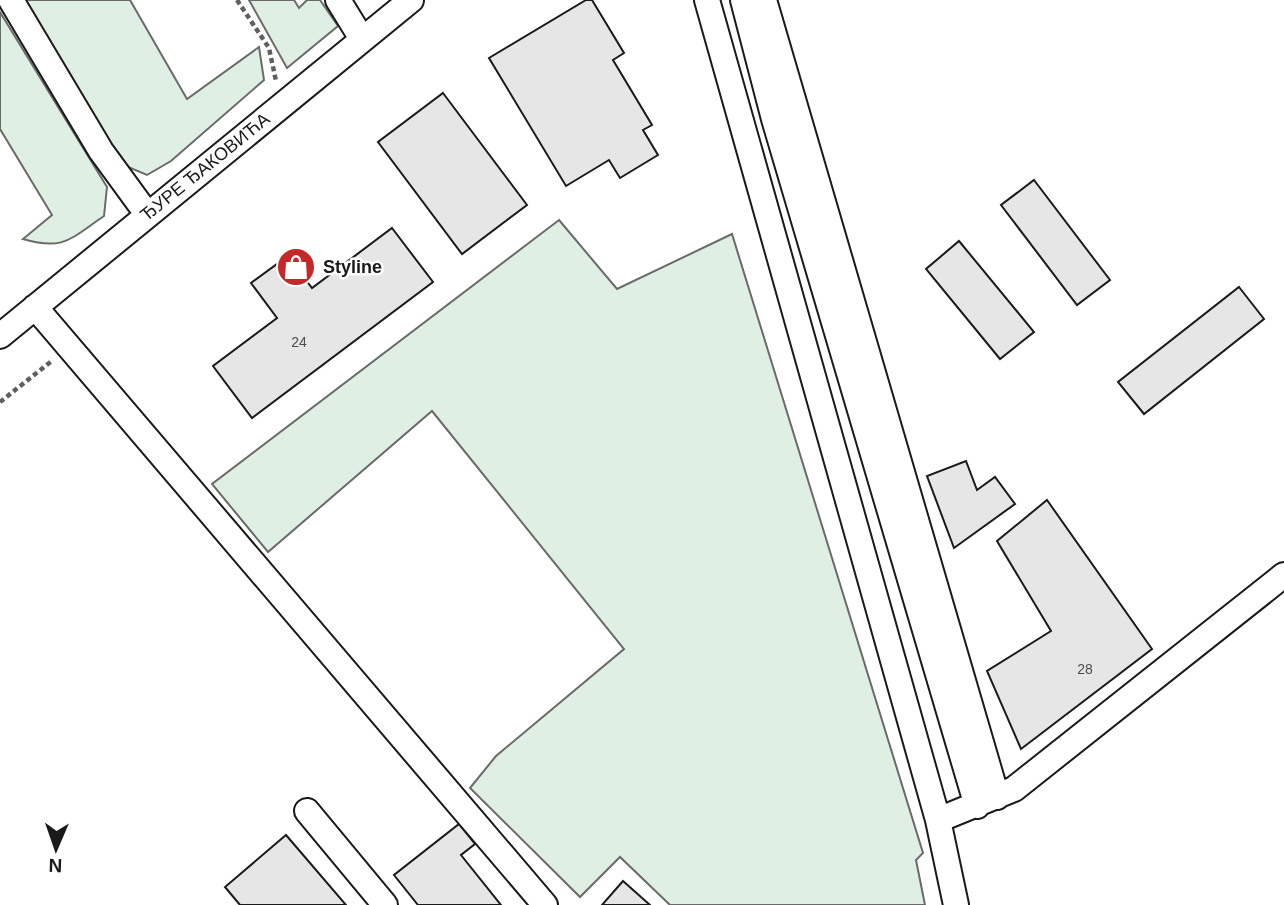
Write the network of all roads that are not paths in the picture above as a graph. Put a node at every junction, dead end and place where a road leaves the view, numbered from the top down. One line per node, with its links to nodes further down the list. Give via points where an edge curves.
1 (11, 0): 8 (street, via 101,151)
2 (338, 0): 7 (street)
3 (411, 0): 7 (street, ЂУРЕ ЂАКОВИЋА)
4 (707, 0): 14 (street)
5 (743, 0): 12 (street, via 778,132)
6 (764, 0): 12 (street)
7 (362, 39): 8 (street, ЂУРЕ ЂАКОВИЋА)
8 (147, 214): 9 (street, ЂУРЕ ЂАКОВИЋА)
9 (35, 307): 10 (street, ЂУРЕ ЂАКОВИЋА); 16 (street)
10 (0, 336)
11 (1284, 575): 12 (street, via 1014,789)
12 (987, 801): 14 (street)
13 (307, 811): 15 (street)
14 (938, 820): 17 (street)
15 (385, 905)
16 (544, 905)
17 (956, 905)

